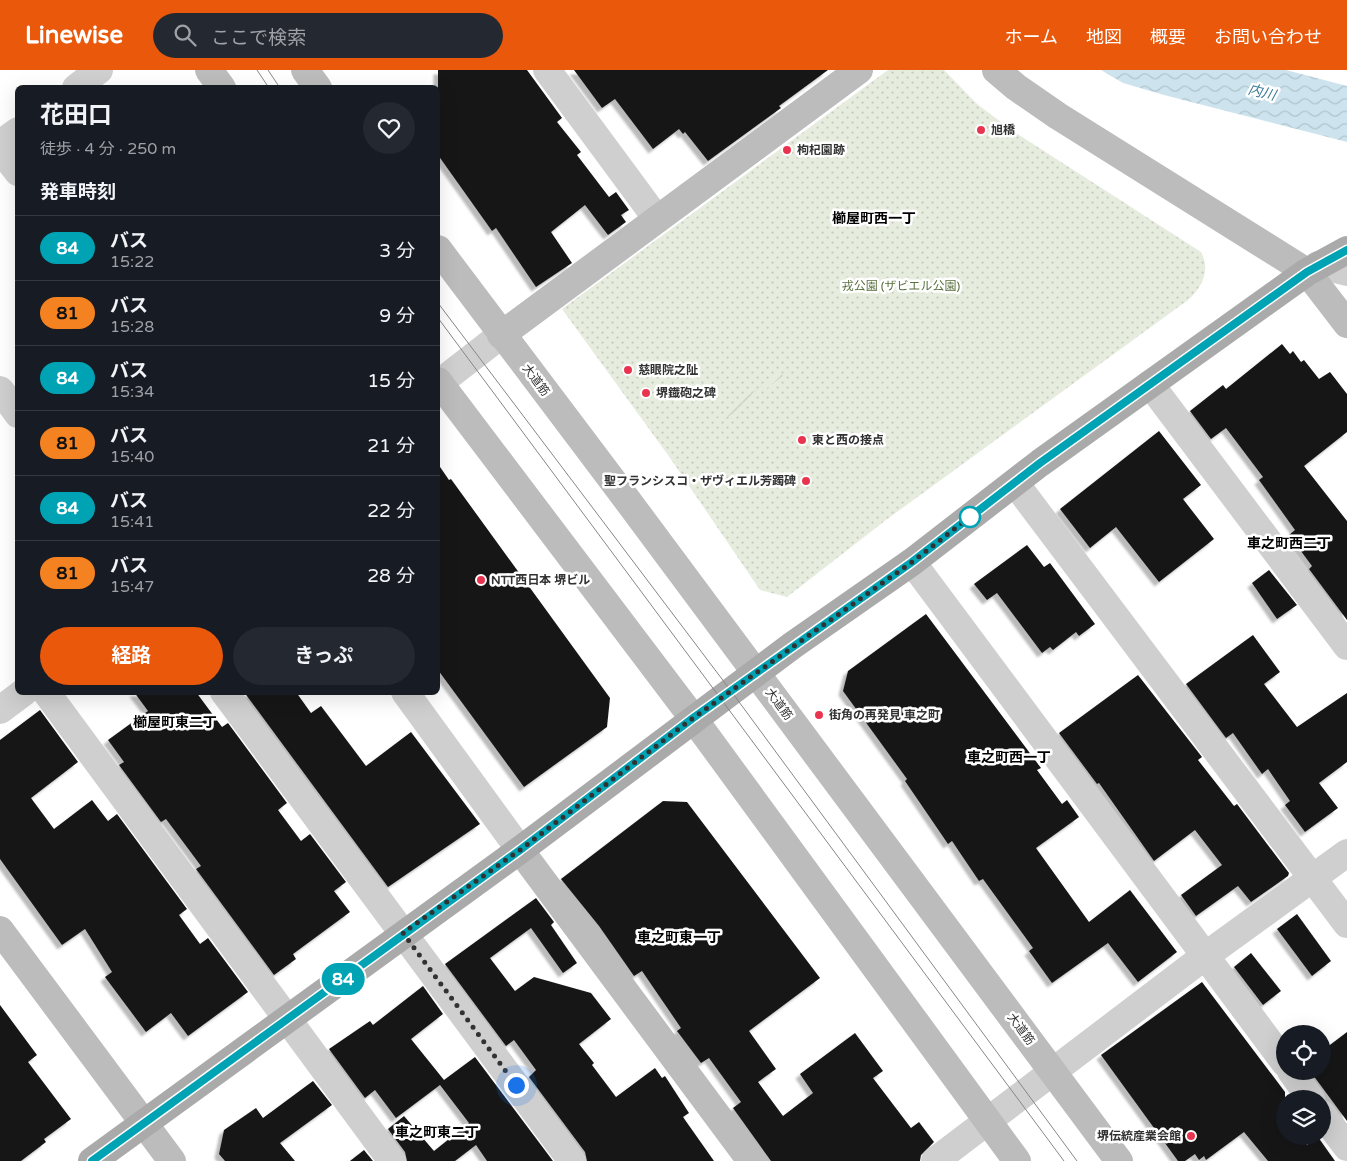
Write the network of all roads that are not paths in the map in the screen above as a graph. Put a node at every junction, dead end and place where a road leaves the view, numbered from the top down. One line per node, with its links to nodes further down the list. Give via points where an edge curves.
1 (99, 70): 7 (street)
2 (209, 70): 8 (street)
3 (305, 70): 9 (street)
4 (547, 70): 14 (street)
5 (859, 70): 14 (street)
6 (996, 70): 17 (street, via 1058,116)
7 (80, 85)
8 (220, 85)
9 (316, 85)
10 (15, 133): 11 (street)
11 (0, 144)
12 (0, 149): 13 (street)
13 (15, 168)
14 (656, 219): 20 (street)
15 (1347, 250): 17 (main road)
16 (440, 252): 20 (street, 大道筋)
17 (1312, 268): 18 (street); 19 (street); 22 (main road)
18 (1347, 272)
19 (1347, 324)
20 (501, 335): 21 (street); 29 (street, 大道筋)
21 (440, 381)
22 (1150, 384): 26 (main road); 28 (street)
23 (440, 386): 35 (street)
24 (0, 390): 25 (street)
25 (15, 410)
26 (1015, 483): 27 (main road); 38 (street)
27 (912, 562): 29 (main road); 42 (street)
28 (1347, 646)
29 (756, 674): 35 (main road); 45 (street, 大道筋)
30 (20, 695): 34 (street)
31 (48, 695): 43 (street)
32 (226, 695): 41 (street)
33 (407, 695): 36 (street)
34 (0, 710)
35 (693, 718): 36 (main road); 46 (street)
36 (520, 850): 41 (main road); 54 (street)
37 (1347, 853): 38 (street)
38 (1314, 877): 39 (street); 42 (street)
39 (1347, 924)
40 (0, 930): 47 (street)
41 (403, 933): 43 (main road); 53 (street)
42 (1205, 956): 44 (street); 45 (street)
43 (288, 1020): 47 (main road); 52 (street)
44 (1276, 1052)
45 (1053, 1073): 46 (street); 57 (street, 大道筋)
46 (988, 1122): 55 (street); 56 (street)
47 (144, 1123): 50 (main road); 51 (street)
48 (1331, 1126): 49 (street)
49 (1347, 1147)
50 (92, 1161)
51 (172, 1161)
52 (392, 1161)
53 (572, 1161)
54 (751, 1161)
55 (935, 1161)
56 (1017, 1161)
57 (1119, 1161)

